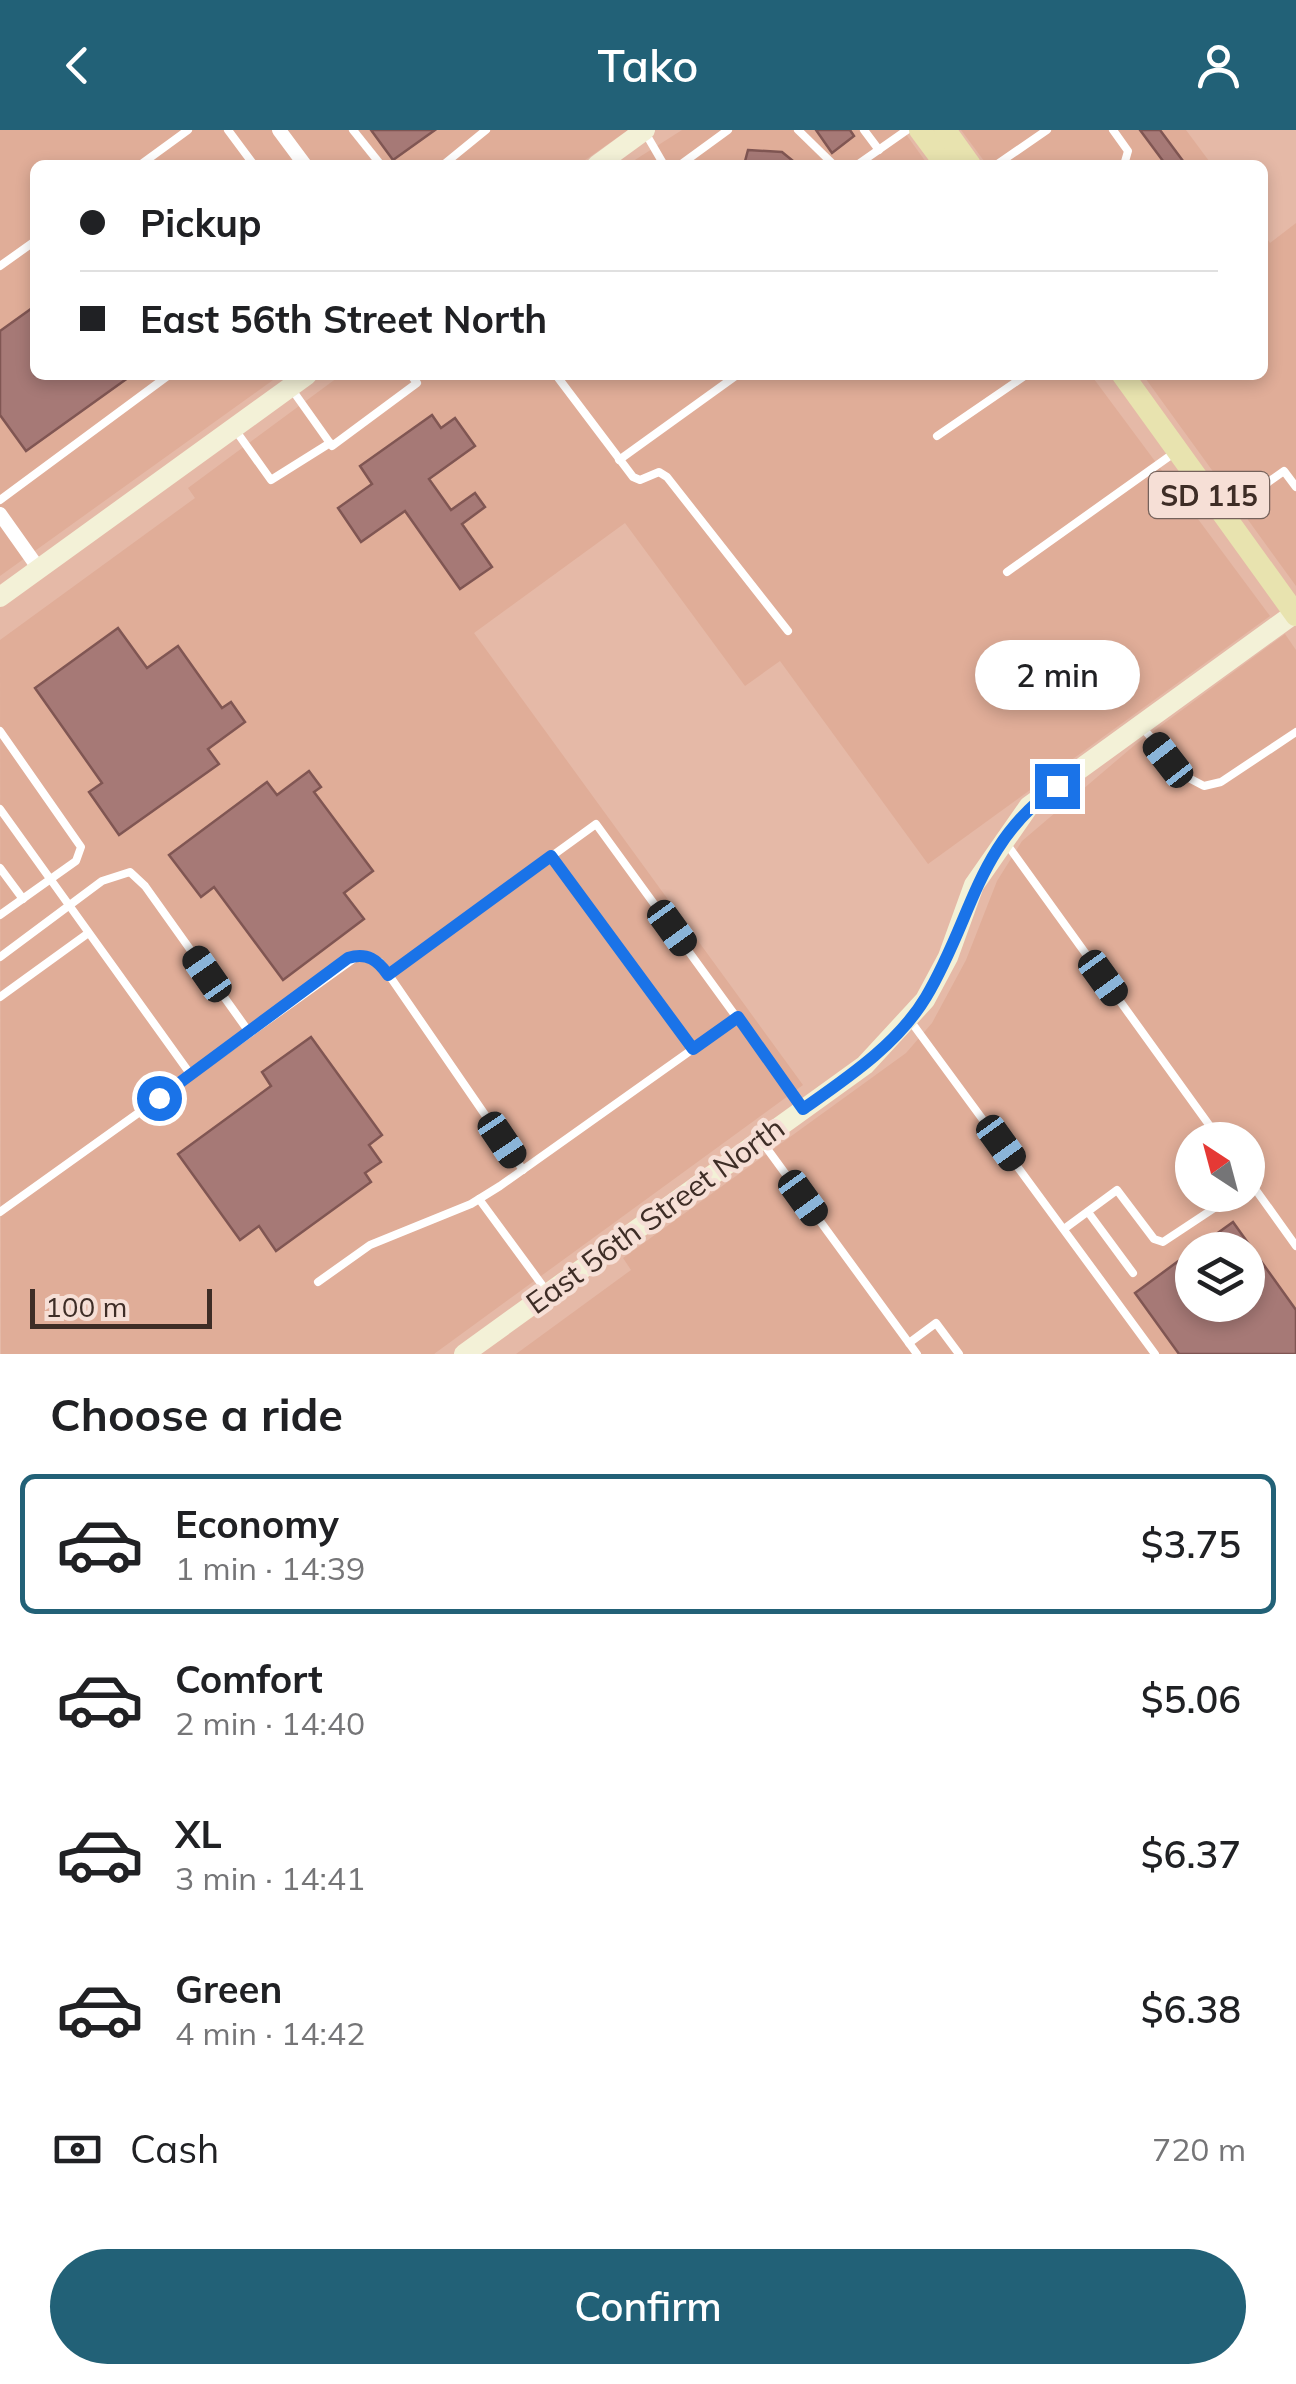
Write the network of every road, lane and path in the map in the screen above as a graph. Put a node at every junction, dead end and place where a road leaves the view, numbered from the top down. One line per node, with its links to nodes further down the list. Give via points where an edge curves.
1 (188, 130): 16 (lane)
2 (228, 130): 17 (lane)
3 (279, 130): 18 (street)
4 (353, 130): 19 (lane)
5 (486, 130): 20 (lane)
6 (644, 130): 21 (street); 22 (lane)
7 (728, 130): 23 (lane)
8 (798, 130): 24 (lane)
9 (864, 130): 15 (lane)
10 (907, 130): 15 (lane)
11 (920, 130): 26 (main road)
12 (945, 130): 27 (main road)
13 (1048, 130): 28 (lane)
14 (1113, 130): 29 (lane, via 1128,151)
15 (879, 150): 25 (lane)
16 (147, 160)
17 (250, 160)
18 (300, 160)
19 (377, 160)
20 (449, 160)
21 (604, 160)
22 (661, 160)
23 (687, 160)
24 (829, 160)
25 (873, 160)
26 (942, 160)
27 (966, 160)
28 (1003, 160)
29 (1125, 160)
30 (30, 244): 31 (lane)
31 (0, 266)
32 (162, 380): 47 (lane)
33 (413, 380): 41 (lane)
34 (560, 380): 43 (lane)
35 (730, 380): 43 (lane)
36 (1019, 380): 40 (lane)
37 (1127, 380): 42 (main road, SD 115)
38 (298, 381): 39 (street); 41 (lane)
39 (234, 428): 41 (lane, via 270,480); 50 (street)
40 (937, 436)
41 (330, 443)
42 (1178, 450): 49 (main road, SD 115); 51 (lane)
43 (619, 460): 54 (lane, via 633,478 659,472 668,478)
44 (1296, 463): 45 (lane)
45 (1284, 471): 46 (lane); 49 (lane)
46 (1296, 487)
47 (0, 500)
48 (0, 514): 50 (street)
49 (1224, 514): 53 (main road, SD 115)
50 (39, 569): 52 (street)
51 (1006, 572)
52 (0, 597)
53 (1295, 614): 55 (street, East 56th Street North)
54 (788, 631)
55 (1141, 725): 57 (lane, via 1183,776 1204,786 1221,782); 59 (street, East 56th Street North, via 1029,806)
56 (0, 730): 62 (lane, via 81,847 76,860)
57 (1296, 732)
58 (0, 808): 62 (lane)
59 (1002, 839): 71 (street, East 56th Street North, via 974,885 948,957); 76 (lane)
60 (551, 856): 68 (lane); 70 (lane, via 596,824); 73 (lane)
61 (0, 868): 63 (lane)
62 (49, 881): 63 (lane); 64 (lane)
63 (23, 898): 65 (lane)
64 (68, 907): 66 (lane); 67 (lane); 72 (lane, via 115,874 130,872)
65 (0, 915)
66 (88, 934): 69 (lane); 74 (lane)
67 (0, 956)
68 (388, 975): 72 (lane, via 367,956 348,958); 78 (lane)
69 (0, 997)
70 (738, 1017): 73 (lane); 75 (lane)
71 (909, 1019): 75 (street, East 56th Street North, via 865,1064); 84 (lane)
72 (248, 1032): 74 (lane)
73 (693, 1049): 78 (lane)
74 (190, 1075): 81 (lane)
75 (803, 1109): 77 (street, East 56th Street North)
76 (1207, 1122)
77 (760, 1139): 88 (street, East 56th Street North); 89 (lane)
78 (523, 1170): 79 (lane)
79 (480, 1199): 87 (lane, via 370,1246); 88 (lane)
80 (1265, 1205): 85 (lane)
81 (0, 1212)
82 (1088, 1212): 83 (lane, via 1118,1190 1163,1242); 84 (lane); 86 (lane)
83 (1208, 1212)
84 (1064, 1230): 93 (lane)
85 (1296, 1246)
86 (1133, 1273)
87 (318, 1282)
88 (548, 1293): 90 (street, East 56th Street North)
89 (909, 1343): 91 (lane); 92 (lane, via 936,1323)
90 (464, 1354)
91 (917, 1354)
92 (959, 1354)
93 (1154, 1354)

